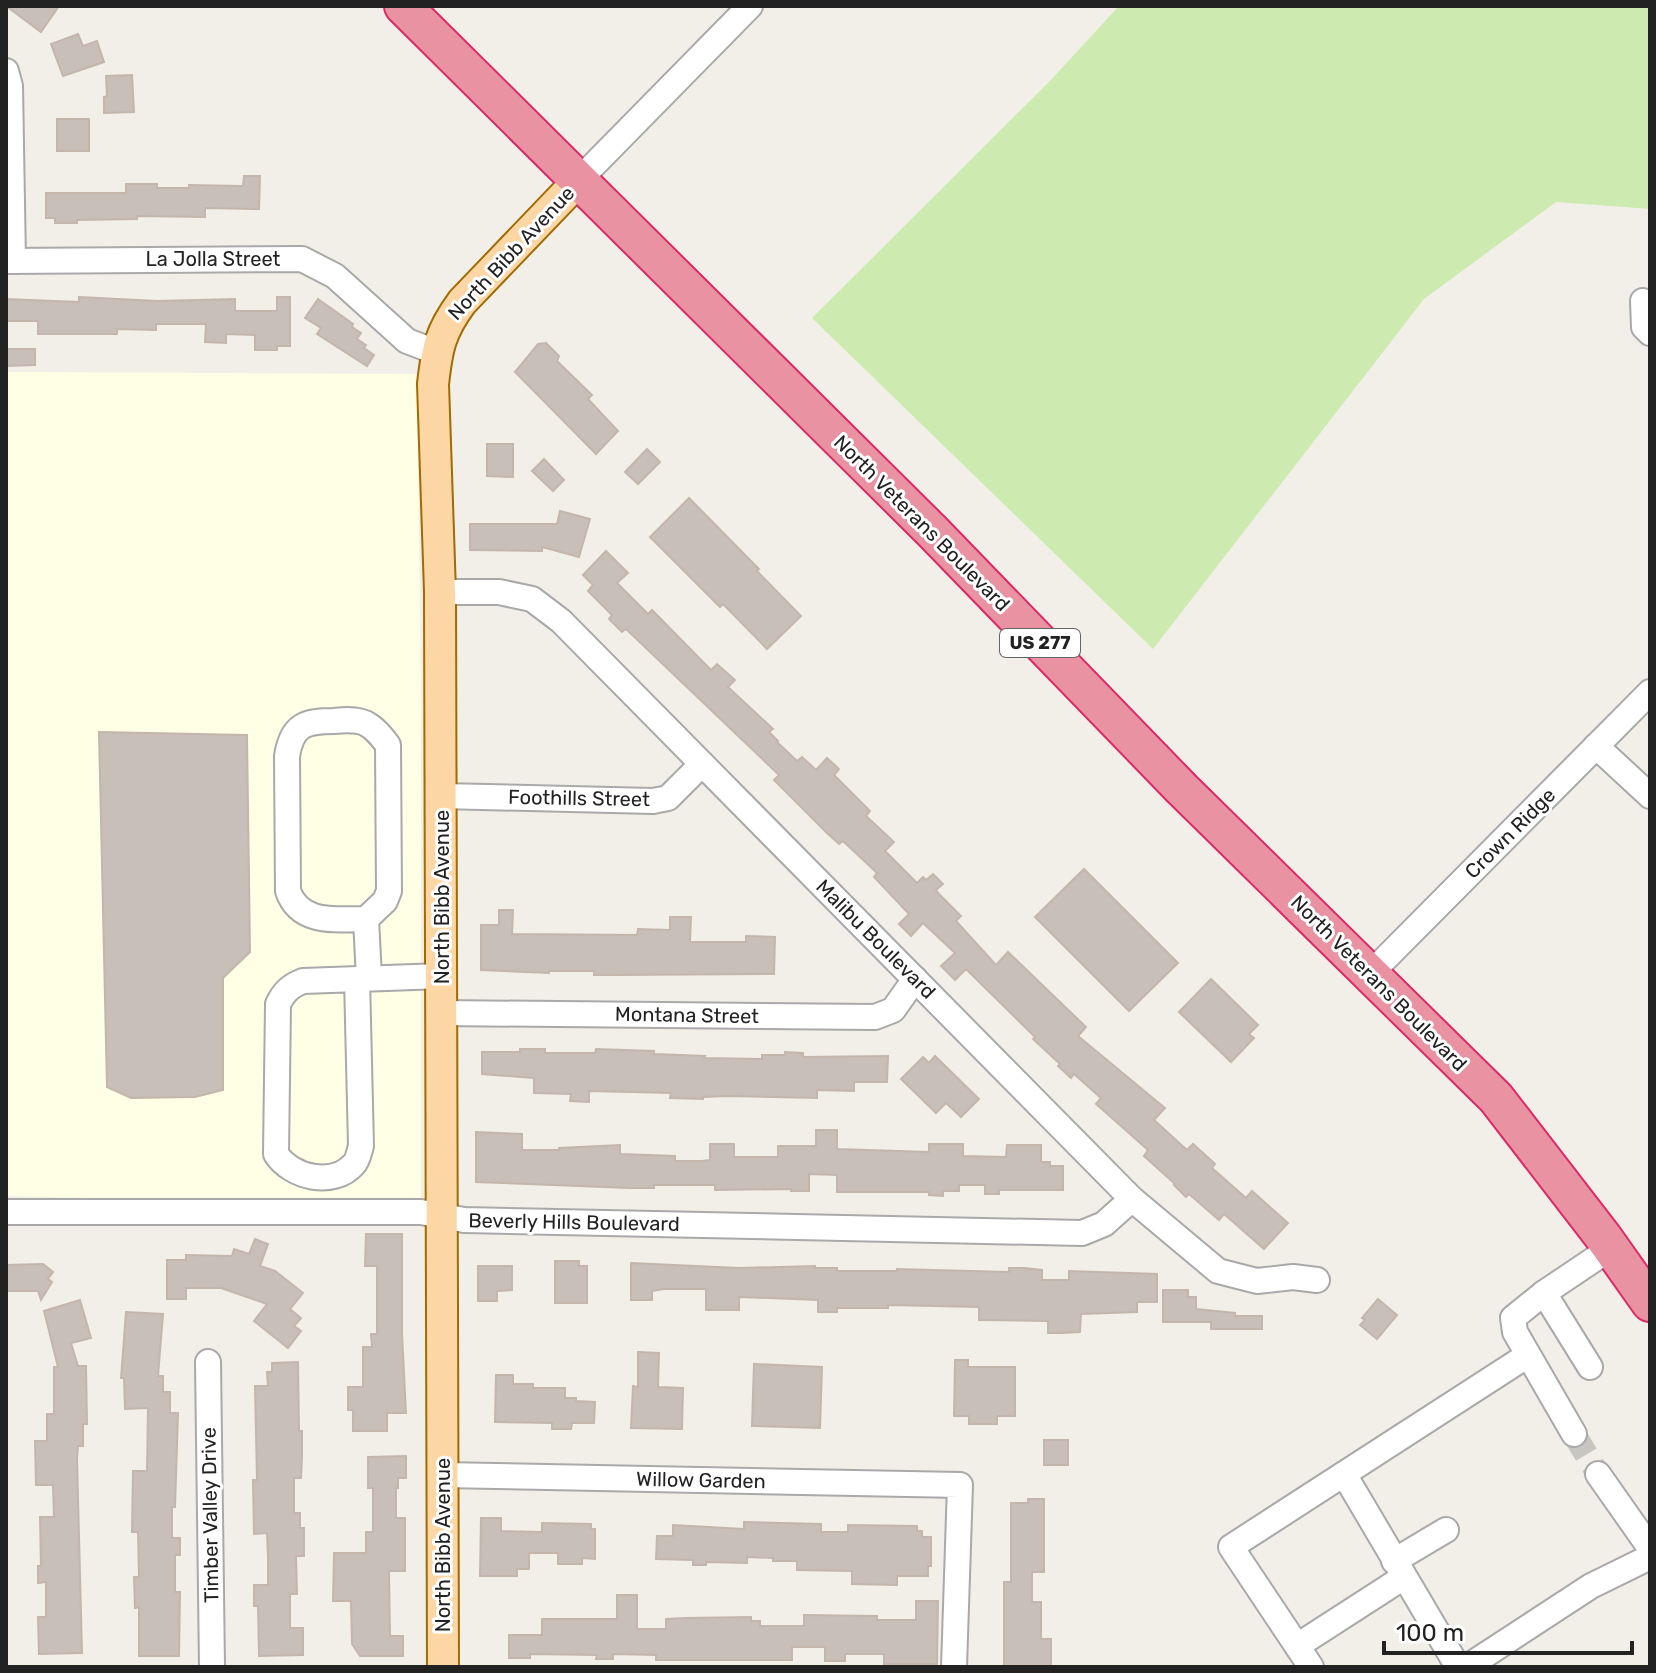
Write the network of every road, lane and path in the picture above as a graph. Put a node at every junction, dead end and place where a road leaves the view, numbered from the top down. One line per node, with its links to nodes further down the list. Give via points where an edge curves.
1 (403, 6): 4 (highway, North Veterans Boulevard / US 277)
2 (750, 6): 4 (street)
3 (6, 71): 5 (street)
4 (578, 181): 8 (main road, North Bibb Avenue, via 462,302 446,324); 16 (highway, North Veterans Boulevard / US 277)
5 (10, 261): 8 (street, La Jolla Street, via 302,259 335,276 407,341)
6 (1643, 301): 7 (street, via 1644,327)
7 (1650, 333)
8 (436, 352): 9 (main road, North Bibb Avenue)
9 (440, 592): 12 (street, Malibu Boulevard, via 499,592 532,599 561,621); 13 (main road, North Bibb Avenue)
10 (1650, 692): 11 (street, Crown Ridge)
11 (1596, 746): 14 (street); 16 (street, Crown Ridge)
12 (702, 764): 13 (street, Foothills Street, via 668,798 653,801); 19 (street, Malibu Boulevard)
13 (441, 796): 17 (main road, North Bibb Avenue)
14 (1650, 796)
15 (366, 919): 15 (street, via 389,891 388,745 374,728 356,720 312,721 299,727 287,756 288,891 293,905 306,914); 18 (street)
16 (1370, 974): 24 (highway, North Veterans Boulevard / US 277, via 1496,1098)
17 (442, 976): 18 (street); 20 (main road, North Bibb Avenue)
18 (363, 979): 18 (street, via 303,981 291,986 278,1004 276,1154 295,1172 341,1173 355,1163 361,1146)
19 (915, 979): 20 (street, Montana Street, via 893,1010 875,1017); 21 (street, Malibu Boulevard)
20 (442, 1013): 23 (main road, North Bibb Avenue)
21 (1132, 1199): 23 (street, Beverly Hills Boulevard, via 1104,1224 1082,1233); 25 (street, Malibu Boulevard, via 1218,1271 1257,1281)
22 (6, 1212): 23 (street, Beverly Hills Boulevard)
23 (442, 1216): 34 (main road, North Bibb Avenue)
24 (1611, 1248): 26 (street); 27 (highway, North Veterans Boulevard / US 277)
25 (1317, 1280)
26 (1544, 1293): 28 (street, via 1513,1318); 30 (street)
27 (1650, 1303)
28 (1528, 1355): 31 (street); 32 (street)
29 (208, 1362): 40 (street, Timber Valley Drive)
30 (1590, 1367)
31 (1574, 1434)
32 (1344, 1474): 38 (street); 39 (street, via 1231,1547)
33 (1598, 1474): 36 (street)
34 (442, 1475): 41 (main road, North Bibb Avenue); 42 (street, Willow Garden, via 960,1485)
35 (1446, 1530): 38 (street)
36 (1650, 1548)
37 (1650, 1557): 45 (street, via 1591,1586)
38 (1399, 1569): 39 (street); 44 (street)
39 (1297, 1646): 43 (street)
40 (212, 1667)
41 (443, 1667)
42 (954, 1667)
43 (1311, 1667)
44 (1458, 1667)
45 (1467, 1667)

